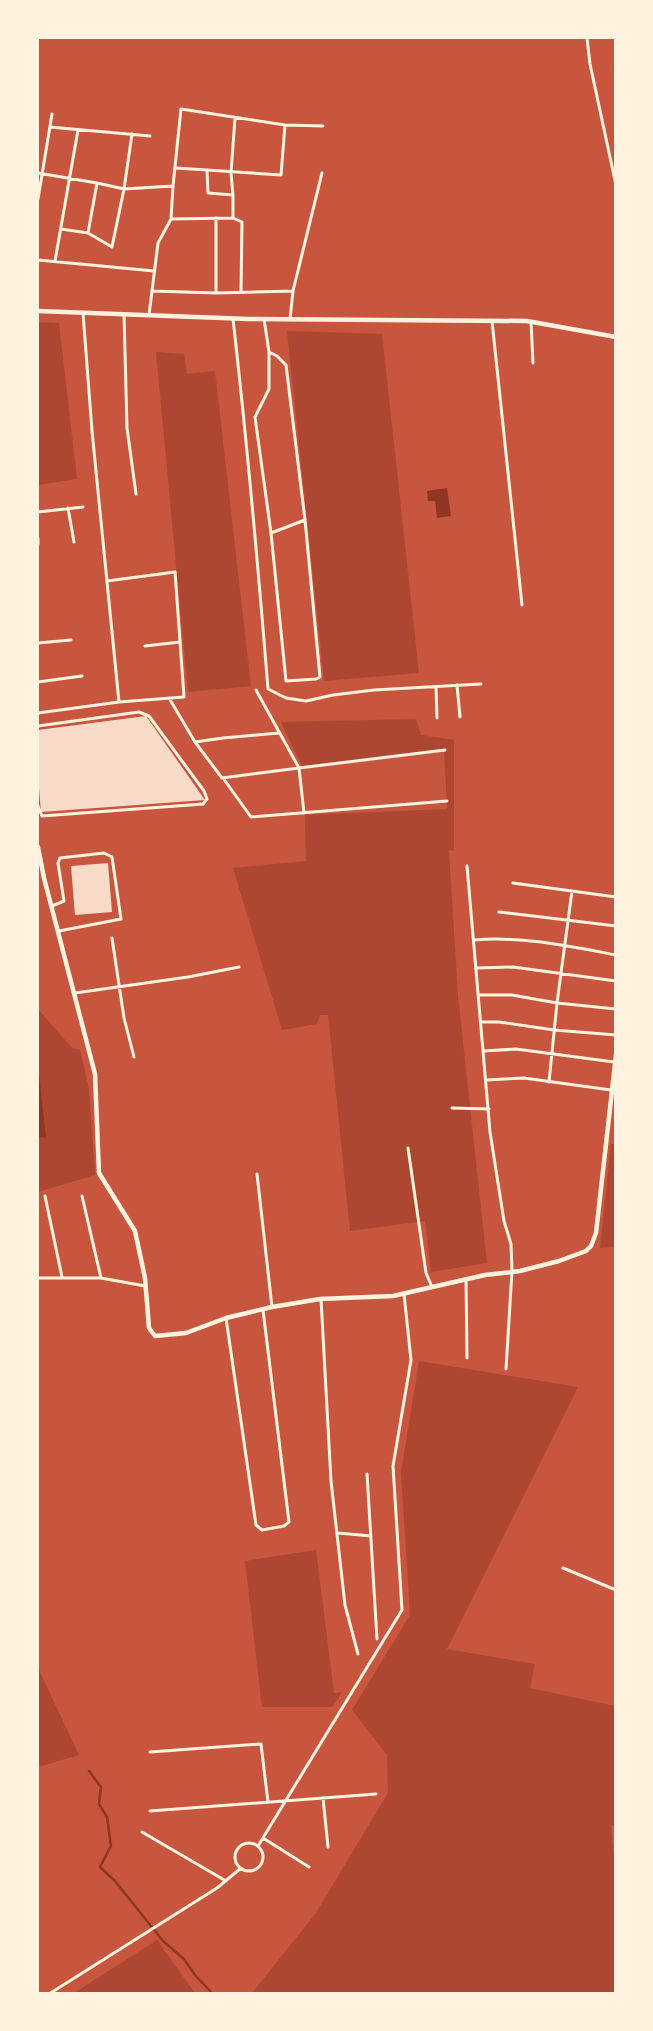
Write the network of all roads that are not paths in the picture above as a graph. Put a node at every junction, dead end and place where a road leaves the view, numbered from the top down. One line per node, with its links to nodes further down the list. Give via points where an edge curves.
1 (587, 38): 15 (street)
2 (52, 114): 6 (street)
3 (235, 118): 4 (street); 10 (street, via 181,110); 12 (street)
4 (285, 125): 5 (street); 12 (street, via 281,175)
5 (323, 126)
6 (50, 127): 7 (street); 14 (street)
7 (78, 130): 8 (street); 16 (street)
8 (132, 134): 9 (street); 20 (street)
9 (150, 136)
10 (176, 168): 11 (street); 19 (street)
11 (208, 170): 12 (street); 21 (street, via 208,193)
12 (231, 173): 21 (street)
13 (322, 173): 32 (street)
14 (40, 174): 16 (street); 22 (street)
15 (614, 174): 18 (street)
16 (69, 178): 17 (street); 26 (street)
17 (97, 183): 20 (street); 27 (street)
18 (616, 185)
19 (173, 186): 20 (street); 25 (street)
20 (124, 189): 27 (street, via 112,247)
21 (233, 195): 24 (street)
22 (38, 199)
23 (216, 218): 24 (street); 25 (street); 34 (street)
24 (233, 218): 33 (street, via 242,222)
25 (171, 219): 30 (street, via 158,243)
26 (61, 229): 27 (street); 29 (street)
27 (88, 233)
28 (38, 260): 29 (street)
29 (55, 261): 30 (street)
30 (154, 270): 31 (street)
31 (152, 291): 34 (street); 38 (street)
32 (293, 291): 33 (street); 41 (street)
33 (241, 292): 34 (street)
34 (216, 293)
35 (38, 311): 36 (street)
36 (83, 313): 37 (street); 56 (street)
37 (124, 314): 38 (street); 47 (street, via 126,428)
38 (149, 315): 39 (street)
39 (233, 319): 40 (street); 66 (street, via 250,470 268,689 286,698 306,701 358,692)
40 (264, 319): 41 (street); 45 (street)
41 (290, 319): 42 (street)
42 (492, 321): 43 (street); 57 (street)
43 (531, 322): 44 (street); 46 (street)
44 (616, 337)
45 (269, 352): 51 (street, via 286,365); 52 (street, via 269,389 255,417)
46 (533, 363)
47 (136, 494)
48 (83, 507): 49 (street)
49 (68, 508): 50 (street); 54 (street)
50 (38, 512)
51 (305, 520): 52 (street); 52 (street, via 320,677 316,679 286,682)
52 (271, 534)
53 (38, 538): 55 (street)
54 (74, 542)
55 (38, 544)
56 (107, 581): 59 (street, via 175,572); 69 (street)
57 (522, 605)
58 (71, 640): 60 (street)
59 (180, 642): 61 (street); 68 (street, via 184,697)
60 (38, 643)
61 (145, 646)
62 (82, 676): 63 (street)
63 (38, 682)
64 (481, 684): 65 (street)
65 (457, 685): 66 (street); 71 (street)
66 (436, 686): 72 (street)
67 (256, 690): 74 (street)
68 (169, 698): 69 (street); 75 (street)
69 (119, 702): 70 (street)
70 (38, 713)
71 (460, 717)
72 (436, 718)
73 (38, 726): 80 (street, via 144,713 194,776 206,799 203,804 42,816)
74 (279, 733): 75 (street); 77 (street)
75 (195, 742): 78 (street)
76 (445, 750): 77 (street)
77 (299, 768): 78 (street); 81 (street)
78 (222, 778): 81 (street, via 251,817)
79 (447, 801): 81 (street)
80 (38, 806)
81 (304, 813)
82 (38, 847): 84 (street)
83 (467, 866): 94 (street)
84 (40, 869): 88 (street)
85 (513, 883): 86 (street)
86 (572, 891): 87 (street); 90 (street)
87 (616, 897)
88 (52, 906): 92 (street); 92 (street, via 64,901 60,858 104,853 112,857 121,920)
89 (498, 912): 90 (street)
90 (568, 920): 91 (street); 95 (street)
91 (616, 926)
92 (59, 931): 102 (street)
93 (112, 938): 101 (street)
94 (474, 940): 95 (street, via 507,939); 98 (street)
95 (565, 946): 96 (street); 99 (street)
96 (616, 954)
97 (240, 967): 101 (street)
98 (476, 968): 99 (street, via 513,967); 103 (street)
99 (561, 973): 100 (street); 104 (street)
100 (616, 981)
101 (119, 986): 102 (street); 112 (street)
102 (75, 993): 128 (street, via 96,1074 99,1173 135,1231)
103 (479, 995): 104 (street, via 512,995); 106 (street)
104 (557, 1003): 105 (street); 107 (street)
105 (616, 1009)
106 (481, 1022): 107 (street, via 515,1023); 109 (street)
107 (554, 1030): 108 (street); 110 (street)
108 (616, 1035)
109 (484, 1051): 110 (street, via 516,1049); 114 (street)
110 (552, 1054): 113 (street); 115 (street)
111 (616, 1056): 113 (street)
112 (134, 1057)
113 (614, 1062): 116 (street)
114 (486, 1080): 115 (street, via 524,1078); 118 (street)
115 (550, 1082): 116 (street)
116 (611, 1090): 123 (street, via 596,1234 591,1246 559,1261)
117 (452, 1108): 118 (street)
118 (489, 1109): 123 (street, via 499,1193 511,1244)
119 (408, 1148): 129 (street, via 426,1273)
120 (257, 1174): 132 (street)
121 (45, 1196): 124 (street)
122 (82, 1196): 126 (street)
123 (512, 1271): 127 (street); 136 (street)
124 (62, 1277): 125 (street); 126 (street)
125 (38, 1278)
126 (101, 1278): 128 (street)
127 (466, 1280): 129 (street); 135 (street)
128 (145, 1286): 134 (street, via 149,1328 155,1336 186,1333)
129 (432, 1287): 130 (street)
130 (404, 1294): 131 (street); 147 (street, via 411,1360 393,1466 402,1610)
131 (320, 1298): 132 (street); 138 (street, via 331,1480)
132 (272, 1307): 133 (street)
133 (263, 1310): 134 (street); 134 (street, via 289,1522 284,1526 262,1530 256,1525)
134 (226, 1318)
135 (467, 1358)
136 (506, 1369)
137 (367, 1474): 139 (street)
138 (338, 1533): 139 (street); 143 (street, via 345,1605)
139 (371, 1536): 142 (street)
140 (563, 1568): 141 (street)
141 (616, 1590)
142 (377, 1639)
143 (358, 1654)
144 (150, 1752): 148 (street, via 261,1744)
145 (376, 1794): 146 (street)
146 (323, 1798): 147 (street); 153 (street)
147 (285, 1801): 148 (street); 151 (street)
148 (268, 1802): 149 (street)
149 (150, 1812)
150 (142, 1832): 156 (street)
151 (263, 1838): 152 (street); 154 (street)
152 (258, 1846): 155 (street, via 263,1858 260,1866 250,1871); 155 (street, via 247,1843 237,1849 235,1861)
153 (328, 1847)
154 (309, 1867)
155 (241, 1868): 156 (street)
156 (226, 1881): 157 (street)
157 (49, 1994)

